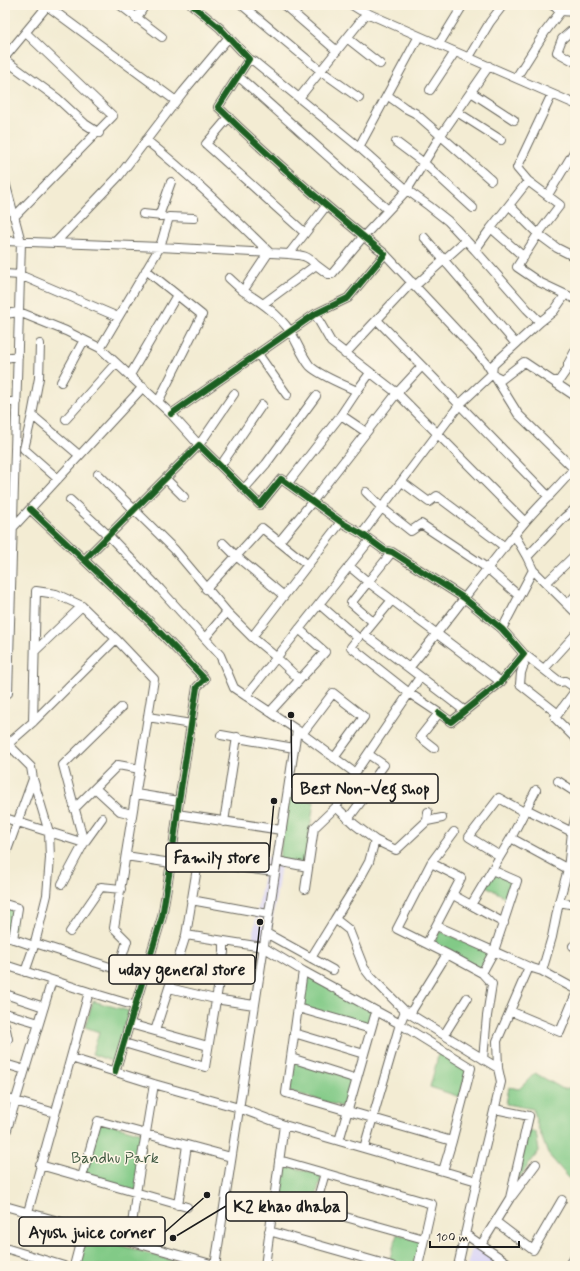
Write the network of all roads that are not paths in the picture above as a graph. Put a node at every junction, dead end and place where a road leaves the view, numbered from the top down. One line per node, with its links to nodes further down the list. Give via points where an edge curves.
1 (48, 5): 15 (street); 39 (street)
2 (120, 5): 14 (street)
3 (145, 5): 14 (street)
4 (192, 5): 19 (street)
5 (242, 5): 30 (street)
6 (284, 5): 22 (street)
7 (352, 5): 13 (street)
8 (463, 5): 21 (street)
9 (503, 5): 24 (street)
10 (552, 5): 11 (street)
11 (561, 11): 12 (street); 32 (street)
12 (575, 12)
13 (368, 13): 17 (street); 20 (street)
14 (136, 19): 18 (street)
15 (26, 32): 25 (street); 44 (street, via 113,116)
16 (575, 33): 27 (street, via 571,32 562,39 557,52)
17 (420, 36): 21 (street); 36 (street)
18 (162, 37)
19 (229, 37): 26 (street); 39 (street)
20 (347, 38): 22 (street); 28 (street)
21 (439, 44): 23 (street)
22 (337, 51): 30 (street)
23 (455, 52): 24 (street); 33 (street)
24 (469, 57): 29 (street)
25 (5, 59): 44 (street)
26 (249, 59): 31 (street); 37 (street)
27 (575, 62)
28 (380, 64)
29 (489, 66): 32 (street); 34 (street)
30 (321, 71): 37 (street); 38 (street)
31 (238, 76): 42 (street, via 218,106); 62 (street)
32 (516, 78): 35 (street)
33 (430, 90)
34 (471, 92): 41 (street); 43 (street)
35 (552, 94): 40 (street); 53 (street, via 518,168)
36 (387, 95): 45 (street, via 415,113); 49 (street)
37 (299, 98): 49 (street)
38 (359, 98)
39 (176, 101): 46 (street)
40 (575, 104)
41 (457, 112): 45 (street); 47 (street)
42 (228, 117): 59 (street); 69 (street, via 206,144)
43 (514, 120)
44 (99, 133): 65 (street)
45 (441, 135): 51 (street); 52 (street)
46 (146, 140): 76 (street, via 119,176); 79 (street, via 217,201)
47 (501, 140)
48 (396, 142): 51 (street)
49 (359, 147): 56 (street)
50 (575, 150): 57 (street)
51 (424, 164): 56 (street); 61 (street)
52 (491, 180)
53 (528, 181): 57 (street); 60 (street)
54 (5, 182): 58 (street)
55 (171, 182): 64 (street)
56 (407, 190): 62 (street); 73 (street, via 448,221)
57 (548, 195): 70 (street, via 560,205)
58 (7, 200): 65 (street)
59 (326, 206): 69 (street); 72 (street)
60 (510, 206): 68 (street); 70 (street)
61 (473, 208)
62 (388, 210): 72 (street)
63 (143, 214): 64 (street)
64 (159, 216): 66 (street)
65 (14, 217): 75 (street)
66 (169, 217): 67 (street); 77 (street)
67 (194, 218)
68 (491, 228): 78 (street); 83 (street)
69 (305, 233): 80 (street)
70 (538, 234): 82 (street, via 557,248); 83 (street)
71 (424, 236): 84 (street)
72 (363, 237): 81 (street); 85 (street, via 332,274)
73 (466, 240): 78 (street); 84 (street)
74 (5, 242): 75 (street)
75 (21, 242): 76 (street); 88 (street)
76 (55, 243): 77 (street)
77 (160, 247): 79 (street); 86 (street)
78 (475, 250): 101 (street)
79 (269, 252): 80 (street); 91 (street)
80 (289, 254): 85 (street, via 305,256)
81 (385, 254): 90 (street); 98 (street, via 348,298)
82 (575, 256)
83 (524, 257): 93 (street, via 517,267)
84 (445, 260): 90 (street); 105 (street)
85 (316, 265): 95 (street)
86 (146, 270): 92 (street); 99 (street)
87 (5, 274): 88 (street)
88 (20, 275): 96 (street); 99 (street)
89 (228, 278): 91 (street)
90 (414, 284): 100 (street); 115 (street, via 476,351)
91 (243, 290): 95 (street)
92 (177, 295): 116 (street); 128 (street, via 202,315)
93 (565, 295): 94 (street); 101 (street, via 554,311)
94 (575, 299)
95 (263, 304): 102 (street, via 279,317)
96 (19, 312): 97 (street); 103 (street); 110 (street)
97 (5, 314)
98 (316, 314): 102 (street); 109 (street, via 331,342)
99 (118, 317): 106 (street)
100 (377, 320): 109 (street); 113 (street)
101 (540, 322): 105 (street)
102 (290, 331): 108 (street); 120 (street, via 311,366)
103 (84, 340): 106 (street); 118 (street)
104 (40, 344): 132 (street, via 39,378)
105 (516, 344): 115 (street, via 493,365)
106 (100, 348): 112 (street)
107 (575, 351): 117 (street, via 559,381)
108 (258, 354): 124 (street); 131 (street)
109 (345, 354): 114 (street)
110 (18, 356): 111 (street); 127 (street)
111 (5, 358)
112 (116, 363): 116 (street); 134 (street)
113 (422, 366): 121 (street); 129 (street)
114 (370, 373): 120 (street); 121 (street)
115 (492, 374): 117 (street, via 502,379 524,362); 129 (street); 140 (street, via 518,414)
116 (130, 375): 119 (street)
117 (553, 381): 123 (street)
118 (61, 382)
119 (143, 387): 128 (street); 138 (street)
120 (357, 391): 133 (street)
121 (397, 393): 135 (street); 136 (street)
122 (234, 394): 137 (street)
123 (574, 394)
124 (287, 395)
125 (316, 396): 146 (street, via 266,464)
126 (5, 402): 127 (street)
127 (16, 402): 152 (street)
128 (158, 402): 131 (street)
129 (460, 404): 136 (street); 149 (street)
130 (262, 405): 139 (street)
131 (171, 414): 137 (street)
132 (32, 415): 138 (street); 142 (street, via 24,449)
133 (340, 415): 135 (street); 145 (street)
134 (66, 419)
135 (366, 432): 151 (street)
136 (438, 434): 144 (street); 159 (street)
137 (200, 445): 139 (street); 143 (street)
138 (79, 455): 142 (street)
139 (221, 465): 146 (street)
140 (574, 468): 149 (street)
141 (98, 474): 157 (street)
142 (58, 479): 154 (street)
143 (166, 479): 148 (street); 157 (street)
144 (402, 482): 153 (street); 168 (street, via 430,502 437,496)
145 (288, 483): 146 (street, via 282,479 260,505); 151 (street)
146 (244, 489)
147 (366, 492): 153 (street)
148 (184, 497)
149 (549, 497): 159 (street)
150 (70, 500): 163 (street)
151 (312, 502): 158 (street); 166 (street)
152 (14, 508): 156 (street); 160 (street)
153 (382, 508): 161 (street); 176 (street, via 411,531 421,524)
154 (30, 509): 160 (street); 173 (street)
155 (575, 509): 172 (street)
156 (5, 510)
157 (134, 510): 163 (street); 180 (street, via 174,549)
158 (341, 522): 161 (street); 174 (street)
159 (525, 522): 164 (street)
160 (13, 527): 162 (street); 210 (street)
161 (362, 534): 165 (street)
162 (5, 536)
163 (109, 536): 173 (street); 198 (street)
164 (515, 536): 168 (street); 172 (street)
165 (370, 540): 169 (street, via 384,550); 175 (street)
166 (279, 542): 171 (street, via 262,528); 174 (street)
167 (224, 543): 171 (street)
168 (505, 547): 176 (street)
169 (392, 552): 178 (street); 184 (street)
170 (575, 554): 179 (street)
171 (236, 556): 180 (street); 182 (street)
172 (527, 557): 177 (street)
173 (84, 560): 220 (street, via 205,678 197,687)
174 (308, 565): 182 (street)
175 (349, 566): 178 (street); 186 (street)
176 (487, 568): 181 (street); 184 (street)
177 (533, 570): 179 (street); 181 (street)
178 (368, 582): 185 (street); 191 (street, via 350,603)
179 (546, 583): 187 (street)
180 (206, 589): 189 (street)
181 (518, 595): 193 (street)
182 (284, 596): 197 (street)
183 (575, 596): 187 (street)
184 (464, 598): 193 (street); 194 (street)
185 (392, 600): 191 (street); 194 (street)
186 (319, 604): 192 (street); 196 (street)
187 (568, 604): 190 (street)
188 (82, 606): 199 (street); 200 (street); 200 (street, via 56,594 36,591)
189 (226, 612): 197 (street); 198 (street)
190 (575, 612)
191 (374, 622): 196 (street)
192 (299, 629): 201 (street); 206 (street, via 324,652)
193 (502, 629): 202 (street)
194 (437, 634): 203 (street); 207 (street)
195 (575, 635): 204 (street)
196 (361, 636): 203 (street); 211 (street, via 351,647)
197 (252, 637): 201 (street)
198 (205, 638): 212 (street, via 220,655 234,688)
199 (116, 639): 218 (street, via 154,679); 219 (street)
200 (35, 651): 219 (street)
201 (276, 657): 206 (street); 212 (street)
202 (522, 657): 204 (street); 207 (street); 217 (street, via 524,664 520,684)
203 (409, 668): 205 (street)
204 (544, 668): 208 (street, via 560,682 565,681)
205 (420, 677): 211 (street); 214 (street)
206 (299, 679): 215 (street)
207 (501, 682): 214 (street)
208 (575, 688)
209 (575, 691): 217 (street)
210 (8, 693)
211 (409, 693): 216 (street); 228 (street)
212 (246, 696): 215 (street)
213 (120, 708): 241 (street, via 63,766)
214 (465, 711): 216 (street, via 451,722)
215 (270, 712): 221 (street)
216 (439, 713): 227 (street, via 420,737)
217 (558, 714): 224 (street, via 555,716 556,719)
218 (148, 718): 220 (street); 231 (street)
219 (33, 722): 225 (street)
220 (191, 724): 239 (street)
221 (299, 732): 226 (street); 230 (street); 230 (street, via 333,693 364,717)
222 (221, 735): 223 (street)
223 (237, 737): 226 (street); 253 (street)
224 (575, 738)
225 (8, 744): 229 (street); 233 (street, via 31,767)
226 (294, 748): 254 (street)
227 (434, 748)
228 (368, 754): 232 (street); 249 (street, via 384,765)
229 (5, 757)
230 (334, 758): 232 (street)
231 (140, 769): 235 (street, via 118,765); 238 (street)
232 (355, 773): 240 (street)
233 (33, 779): 251 (street); 255 (street)
234 (558, 781): 237 (street)
235 (95, 788): 241 (street); 244 (street, via 120,811)
236 (536, 790): 242 (street)
237 (575, 792)
238 (136, 794): 239 (street); 244 (street)
239 (178, 801): 245 (street)
240 (336, 806): 249 (street); 268 (street, via 314,828)
241 (74, 809): 260 (street)
242 (525, 811): 257 (street); 258 (street); 263 (street, via 499,798 469,838)
243 (428, 812): 252 (street)
244 (132, 814): 262 (street)
245 (177, 814): 253 (street); 267 (street)
246 (5, 818): 251 (street)
247 (102, 818): 260 (street)
248 (442, 818): 252 (street)
249 (348, 819): 259 (street)
250 (575, 819): 257 (street)
251 (17, 821): 255 (street); 261 (street)
252 (427, 821): 259 (street, via 396,850)
253 (224, 822): 254 (street)
254 (281, 830): 264 (street)
255 (50, 832): 260 (street); 291 (street, via 47,895)
256 (454, 832): 266 (street)
257 (572, 832): 269 (street)
258 (511, 838): 263 (street); 269 (street)
259 (375, 840): 282 (street, via 369,862)
260 (84, 843): 272 (street)
261 (5, 856)
262 (126, 856): 267 (street); 273 (street)
263 (500, 856): 270 (street)
264 (276, 861): 268 (street); 271 (street)
265 (198, 862): 267 (street); 271 (street); 276 (street)
266 (431, 862): 275 (street, via 462,878); 290 (street, via 397,928)
267 (171, 863): 304 (street, via 162,917)
268 (308, 866): 274 (street)
269 (568, 869): 277 (street)
270 (492, 870): 279 (street); 283 (street, via 517,881)
271 (275, 872): 281 (street)
272 (62, 884)
273 (120, 889): 285 (street, via 102,887); 298 (street, via 114,928 127,941)
274 (305, 889)
275 (453, 895): 279 (street); 284 (street)
276 (191, 900): 281 (street); 287 (street)
277 (559, 902): 280 (street); 301 (street)
278 (5, 904): 288 (street, via 18,908)
279 (471, 904): 283 (street)
280 (575, 905)
281 (268, 914): 286 (street)
282 (334, 919): 295 (street); 317 (street, via 349,930 364,968)
283 (504, 923): 293 (street)
284 (437, 926): 290 (street); 293 (street)
285 (70, 932)
286 (266, 932): 292 (street); 295 (street)
287 (186, 935): 289 (street); 306 (street)
288 (9, 938): 291 (street)
289 (224, 941): 292 (street); 312 (street)
290 (427, 943): 294 (street)
291 (34, 944): 298 (street); 302 (street)
292 (263, 947): 299 (street); 313 (street)
293 (494, 951): 297 (street); 303 (street)
294 (447, 954): 303 (street); 317 (street, via 411,1012)
295 (311, 958): 300 (street)
296 (5, 965): 302 (street)
297 (528, 966): 301 (street); 318 (street)
298 (118, 970): 304 (street)
299 (303, 970): 316 (street); 319 (street)
300 (333, 970)
301 (542, 971): 307 (street)
302 (25, 972): 305 (street)
303 (482, 973): 335 (street, via 492,984)
304 (144, 978): 314 (street)
305 (52, 980): 308 (street); 315 (street)
306 (169, 988): 312 (street); 326 (street)
307 (575, 989)
308 (89, 992): 314 (street); 333 (street)
309 (5, 994): 315 (street)
310 (575, 996): 318 (street, via 560,1032)
311 (467, 998): 328 (street)
312 (215, 999): 313 (street); 331 (street)
313 (254, 1005): 344 (street)
314 (136, 1006): 322 (street)
315 (44, 1007): 321 (street)
316 (298, 1008): 325 (street); 327 (street)
317 (405, 1011): 323 (street); 328 (street)
318 (510, 1011): 337 (street, via 496,1041)
319 (376, 1012): 323 (street); 325 (street)
320 (5, 1013): 321 (street)
321 (39, 1023): 338 (street)
322 (130, 1024): 326 (street); 329 (street)
323 (400, 1024): 348 (street); 353 (street, via 471,1068)
324 (5, 1025): 330 (street, via 8,1038)
325 (371, 1029): 332 (street)
326 (155, 1031): 331 (street)
327 (294, 1033): 332 (street); 334 (street)
328 (444, 1035): 335 (street)
329 (124, 1043): 331 (street, via 205,1067); 339 (street)
330 (5, 1045)
331 (208, 1046)
332 (364, 1054): 340 (street)
333 (71, 1058): 339 (street); 347 (street)
334 (290, 1058): 340 (street); 346 (street, via 286,1093)
335 (483, 1059): 337 (street)
336 (5, 1064): 338 (street)
337 (498, 1068): 345 (street, via 501,1082)
338 (25, 1070): 343 (street)
339 (115, 1072): 341 (street)
340 (357, 1079): 346 (street)
341 (154, 1084): 344 (street); 350 (street)
342 (5, 1098): 343 (street)
343 (16, 1102): 347 (street); 351 (street)
344 (239, 1108): 349 (street); 356 (street)
345 (495, 1109): 363 (street); 366 (street, via 529,1116)
346 (348, 1111): 348 (street); 352 (street)
347 (55, 1112): 359 (street)
348 (373, 1118): 353 (street); 355 (street)
349 (284, 1125): 352 (street); 357 (street)
350 (146, 1134): 354 (street); 362 (street, via 98,1121); 364 (street)
351 (5, 1136)
352 (339, 1141): 355 (street)
353 (452, 1141): 360 (street)
354 (186, 1145): 356 (street); 364 (street, via 182,1206)
355 (364, 1148): 360 (street)
356 (231, 1157): 384 (street)
357 (279, 1160): 361 (street); 365 (street)
358 (536, 1164): 366 (street)
359 (40, 1165): 362 (street); 370 (street)
360 (443, 1171): 363 (street)
361 (325, 1174): 369 (street); 375 (street, via 432,1204)
362 (82, 1177): 364 (street)
363 (477, 1181): 374 (street)
364 (136, 1193): 376 (street)
365 (274, 1197): 369 (street); 373 (street)
366 (510, 1198): 371 (street)
367 (562, 1200): 371 (street, via 533,1250)
368 (5, 1206): 370 (street)
369 (315, 1208): 375 (street)
370 (28, 1212): 372 (street)
371 (496, 1222): 377 (street)
372 (84, 1228): 376 (street); 383 (street)
373 (269, 1231): 385 (street); 386 (street)
374 (465, 1234): 377 (street); 388 (street)
375 (424, 1239): 387 (street)
376 (130, 1241): 384 (street)
377 (482, 1245): 389 (street)
378 (5, 1248): 380 (street)
379 (575, 1256): 390 (street)
380 (36, 1257): 381 (street); 382 (street)
381 (34, 1266)
382 (64, 1266)
383 (74, 1266)
384 (216, 1266)
385 (265, 1266)
386 (392, 1266)
387 (418, 1266)
388 (458, 1266)
389 (512, 1266)
390 (568, 1266)

